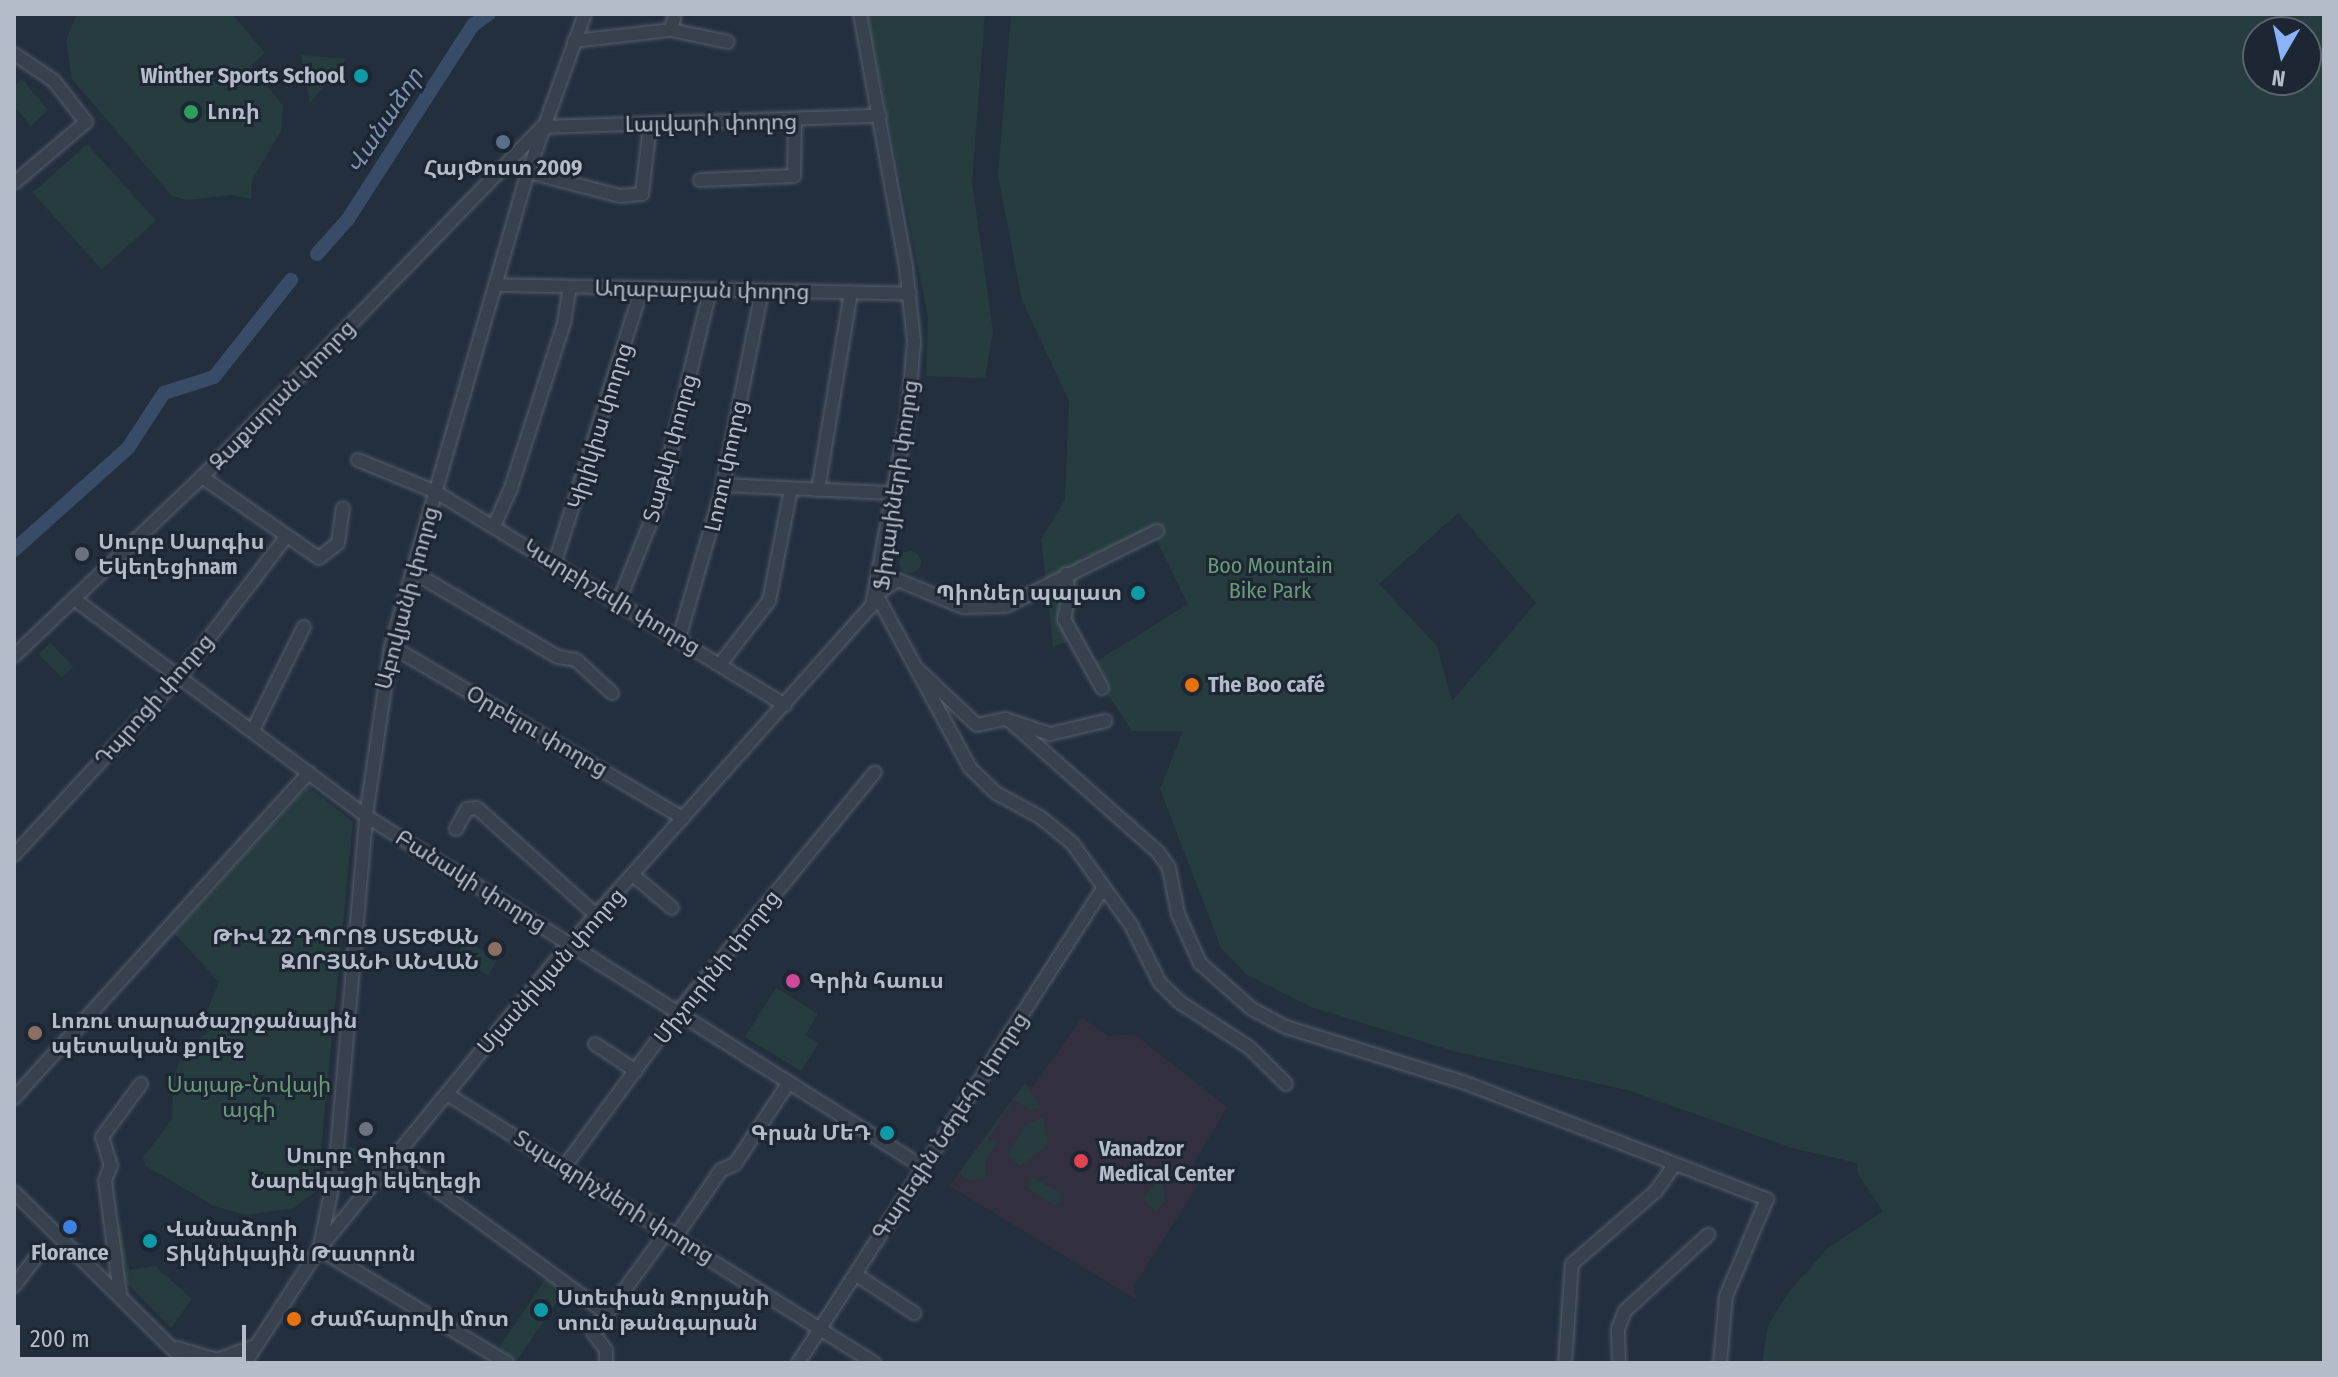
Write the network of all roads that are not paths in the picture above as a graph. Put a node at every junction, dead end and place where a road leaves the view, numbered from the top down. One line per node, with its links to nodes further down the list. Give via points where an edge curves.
1 (585, 14): 5 (street, Աբովյանի փողոց)
2 (675, 14): 4 (street)
3 (860, 14): 8 (street, Ֆիդայիների փողոց)
4 (671, 30): 5 (street); 6 (street)
5 (574, 41): 11 (street, Աբովյանի փողոց)
6 (728, 42)
7 (14, 54): 14 (street, via 54,81 86,122)
8 (880, 116): 9 (street, Լալվարի փողոց); 21 (street, Ֆիդայիների փողոց)
9 (795, 121): 10 (street, Լալվարի փողոց); 13 (street, via 794,176)
10 (650, 125): 11 (street, Լալվարի փողոց); 12 (street, via 642,194 620,196)
11 (542, 127): 12 (street, Աբովյանի փողոց); 23 (street, Զաքարյան փողոց)
12 (528, 172): 15 (street, Աբովյանի փողոց)
13 (700, 180)
14 (14, 183)
15 (495, 285): 16 (street, Աղաբաբյան փողոց); 27 (street, Աբովյանի փողոց)
16 (570, 287): 17 (street, Աղաբաբյան փողոց); 30 (street, via 535,413)
17 (642, 288): 18 (street, Աղաբաբյան փողոց); 33 (street, Կիլիկիա փողոց)
18 (710, 290): 19 (street, Աղաբաբյան փողոց); 38 (street, Տաթևի փողոց, via 658,504)
19 (762, 291): 20 (street, Աղաբաբյան փողոց); 24 (street, Լոռու փողոց)
20 (851, 293): 21 (street, Աղաբաբյան փողոց); 26 (street)
21 (910, 294): 28 (street, Ֆիդայիների փողոց, via 911,384)
22 (358, 460): 27 (street, Կարբիշեվի փողոց)
23 (202, 477): 32 (street); 37 (street, Զաքարյան փողոց)
24 (723, 485): 25 (street); 40 (street, Լոռու փողոց)
25 (791, 489): 26 (street); 43 (street, via 769,601)
26 (818, 490): 28 (street)
27 (436, 492): 30 (street, Կարբիշեվի փողոց); 34 (street, Աբովյանի փողոց)
28 (895, 493): 36 (street, Ֆիդայիների փողոց)
29 (343, 508): 32 (street, via 338,543 319,558)
30 (494, 526): 33 (street, Կարբիշեվի փողոց)
31 (1157, 531): 35 (street)
32 (290, 541): 45 (street, Դպրոցի փողոց)
33 (555, 562): 38 (street, Կարբիշեվի փողոց)
34 (413, 572): 41 (street, Աբովյանի փողոց); 47 (street, via 558,657 576,660)
35 (1066, 574): 36 (street, via 1006,606 963,607 898,580); 46 (street, via 1064,619)
36 (876, 594): 44 (street, Ֆիդայիների փողոց); 48 (street, Մյասնիկյան փողոց)
37 (74, 599): 42 (street, Զաքարյան փողոց); 45 (street, Բանակի փողոց)
38 (619, 601): 40 (street, Կարբիշեվի փողոց)
39 (304, 627): 51 (street)
40 (679, 638): 43 (street, Կարբիշեվի փողոց)
41 (391, 646): 54 (street, Աբովյանի փողոց); 55 (street, Օրբելու փողոց)
42 (14, 656)
43 (721, 663): 48 (street, Կարբիշեվի փողոց)
44 (911, 663): 50 (street, via 977,725); 59 (street, Ֆիդայիների փողոց, via 981,781 1059,831)
45 (180, 676): 51 (street, Բանակի փողոց); 57 (street, Դպրոցի փողոց)
46 (1102, 688)
47 (612, 693)
48 (785, 705): 55 (street, Մյասնիկյան փողոց)
49 (1105, 721): 50 (street, via 1050,734)
50 (1011, 722): 72 (street, via 1158,852 1169,868 1178,914 1200,963 1252,1009 1286,1027 1463,1082)
51 (253, 730): 53 (street, Բանակի փողոց)
52 (875, 772): 63 (street, Միչուրինի փողոց)
53 (309, 773): 54 (street, Բանակի փողոց); 70 (street)
54 (366, 816): 62 (street, Բանակի փողոց); 78 (street, Աբովյանի փողոց, via 335,1173)
55 (683, 818): 58 (street, Մյասնիկյան փողոց)
56 (456, 829): 61 (street, via 467,809 477,808)
57 (14, 855)
58 (633, 875): 60 (street); 61 (street, Մյասնիկյան փողոց)
59 (1102, 890): 68 (street, Ֆիդայիների փողոց, via 1131,925 1160,983 1250,1048); 74 (street, Գարեգին Նժդեհի փողոց)
60 (672, 908)
61 (595, 914): 62 (street, Մյասնիկյան փողոց)
62 (571, 943): 63 (street, Բանակի փողոց); 69 (street, Մյասնիկյան փողոց)
63 (678, 1012): 65 (street, Միչուրինի փողոց); 66 (street, Բանակի փողոց)
64 (595, 1044): 65 (street)
65 (636, 1071): 73 (street, Միչուրինի փողոց)
66 (789, 1082): 74 (street, Բանակի փողոց); 76 (street, via 735,1164 721,1170)
67 (141, 1084): 82 (street, via 102,1137 111,1166 105,1180)
68 (1286, 1084)
69 (447, 1094): 71 (street, Մյասնիկյան փողոց); 73 (street, Տպագրիչների փողոց)
70 (14, 1098)
71 (393, 1158): 78 (street, Մյասնիկյան փողոց); 84 (street)
72 (1675, 1164): 95 (street, via 1656,1191 1572,1264); 97 (street, via 1767,1199 1726,1296)
73 (565, 1166): 76 (street, Տպագրիչների փողոց)
74 (923, 1167): 80 (street, Գարեգին Նժդեհի փողոց)
75 (14, 1192): 82 (street)
76 (673, 1233): 84 (street); 85 (street, Տպագրիչների փողոց)
77 (1708, 1235): 96 (street, via 1625,1311 1618,1329)
78 (319, 1249): 86 (street, Մյասնիկյան փողոց); 91 (street)
79 (40, 1252): 81 (street)
80 (855, 1274): 83 (street); 85 (street, Գարեգին Նժդեհի փողոց)
81 (14, 1286)
82 (120, 1294): 87 (street)
83 (914, 1313)
84 (607, 1314): 92 (street, via 592,1336 606,1350)
85 (820, 1328): 93 (street, Գարեգին Նժդեհի փողոց); 94 (street, Տպագրիչների փողոց)
86 (258, 1342): 87 (street, via 244,1353 217,1360); 90 (street, Մյասնիկյան փողոց)
87 (168, 1343): 88 (street); 89 (street)
88 (180, 1363)
89 (187, 1363)
90 (245, 1363)
91 (507, 1363)
92 (606, 1363)
93 (798, 1363)
94 (874, 1363)
95 (1565, 1363)
96 (1619, 1363)
97 (1720, 1363)

